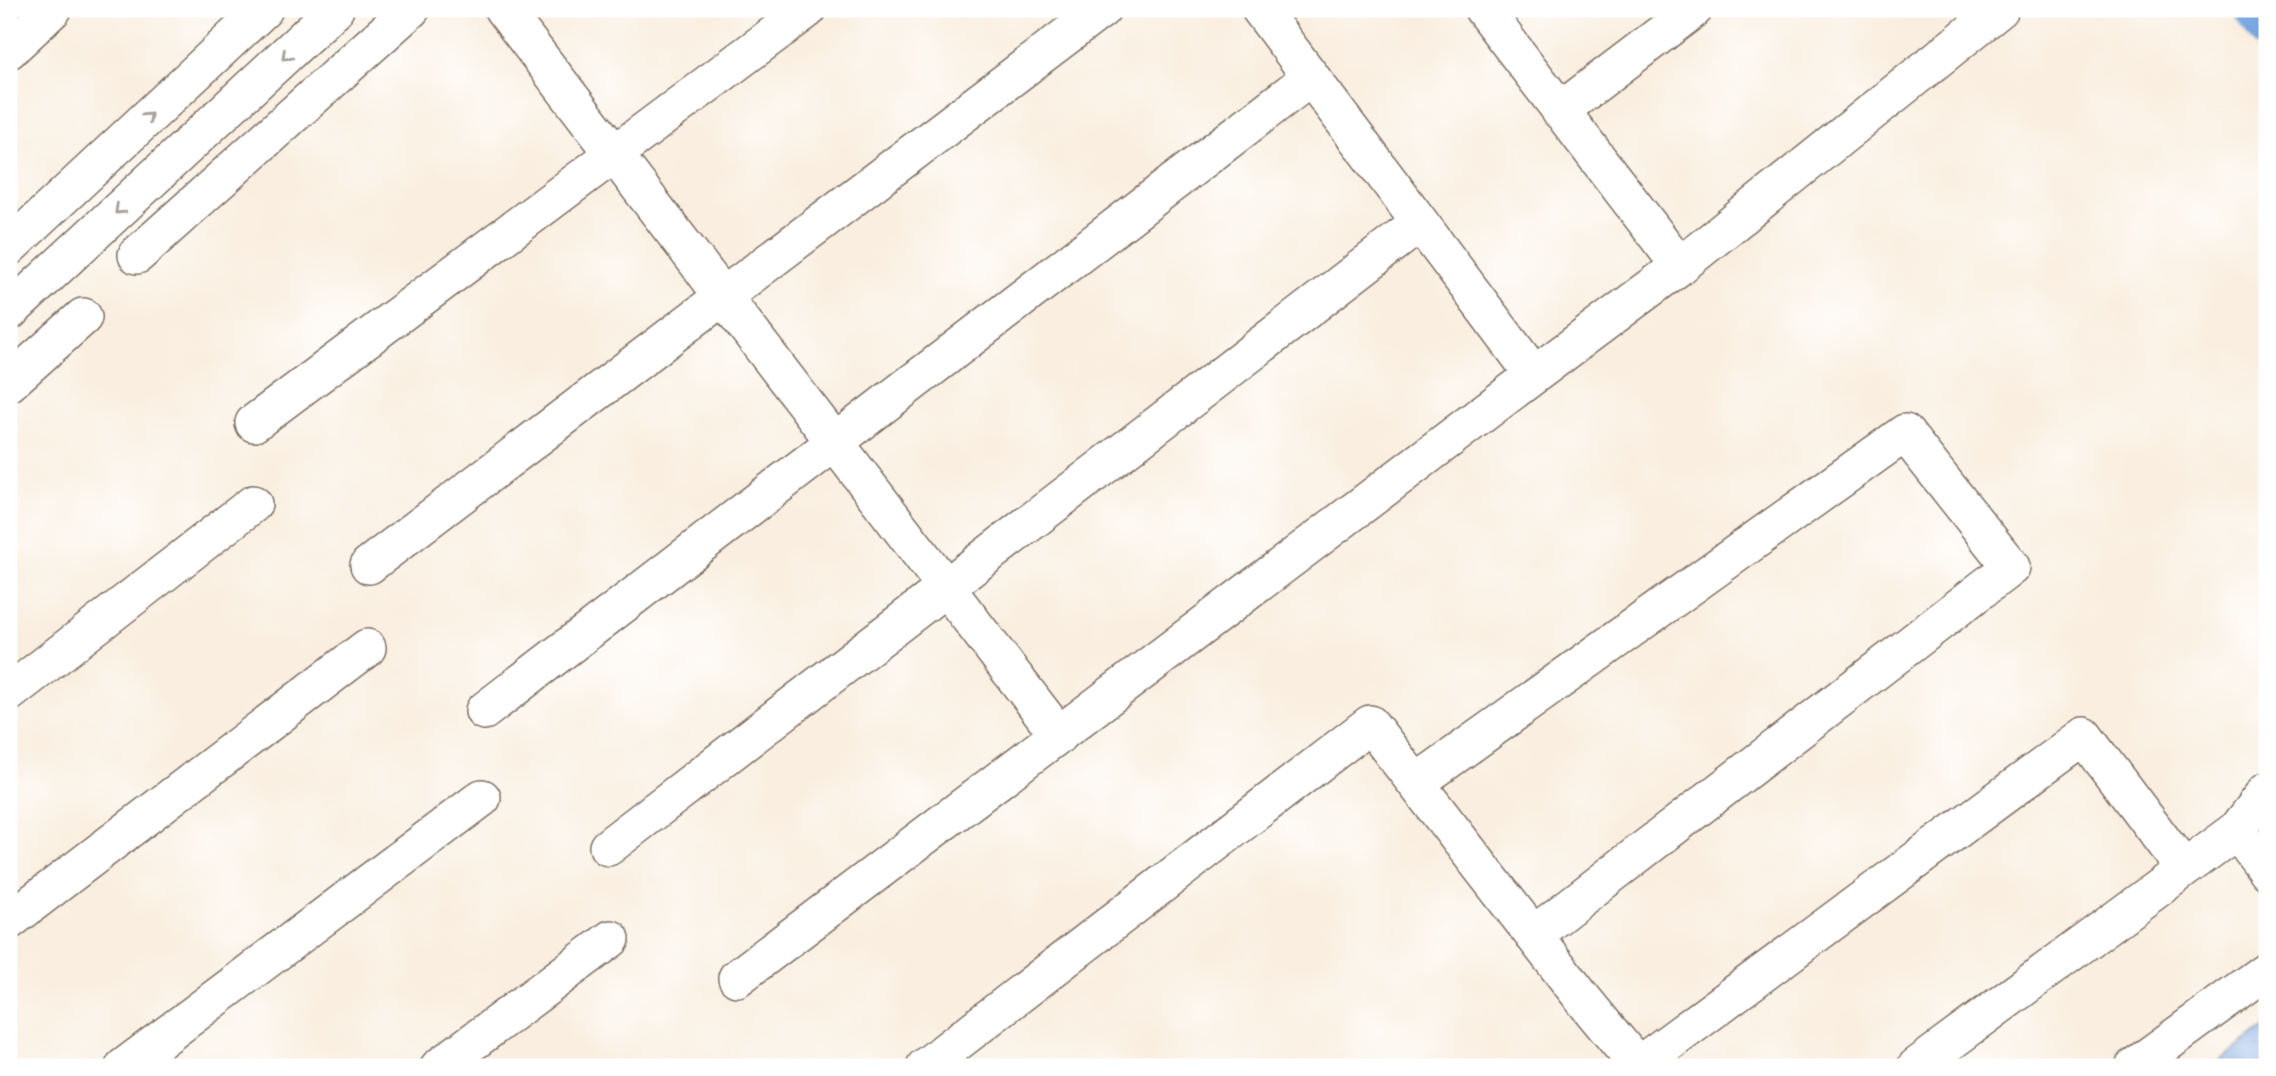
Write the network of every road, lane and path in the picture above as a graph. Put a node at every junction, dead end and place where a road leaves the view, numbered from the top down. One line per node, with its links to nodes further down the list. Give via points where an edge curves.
1 (53, 9): 12 (street)
2 (264, 9): 17 (street, one-way to 2)
3 (335, 9): 21 (street, one-way to 21)
4 (411, 9): 18 (street)
5 (505, 9): 15 (street)
6 (808, 9): 15 (street)
7 (1102, 9): 20 (street)
8 (1260, 9): 13 (street)
9 (1483, 9): 14 (street)
10 (1694, 9): 14 (street)
11 (2000, 9): 19 (street)
12 (9, 50)
13 (1311, 77): 16 (street); 26 (street)
14 (1560, 111): 19 (street)
15 (614, 154): 20 (street); 25 (street)
16 (1420, 223): 23 (street); 29 (street)
17 (9, 247)
18 (137, 255)
19 (1680, 265): 23 (street)
20 (723, 296): 26 (street); 28 (street)
21 (9, 312)
22 (83, 317): 24 (street)
23 (1534, 375): 33 (street)
24 (9, 383)
25 (254, 424)
26 (835, 442): 29 (street); 32 (street)
27 (253, 504): 31 (street)
28 (369, 565)
29 (947, 587): 33 (street); 38 (street)
30 (367, 649): 41 (street)
31 (15, 676)
32 (484, 711)
33 (1059, 735): 45 (street)
34 (1416, 783): 42 (street); 42 (street, via 1905,433 2011,567); 48 (street, via 1370,724)
35 (2267, 791): 37 (street)
36 (481, 798): 46 (street)
37 (2237, 830): 39 (street); 40 (street)
38 (608, 847)
39 (2184, 869): 49 (street, via 2084,736); 50 (street)
40 (2267, 871)
41 (9, 921)
42 (1534, 935): 49 (street)
43 (611, 939): 47 (street)
44 (2267, 970): 51 (street)
45 (737, 978)
46 (124, 1067)
47 (439, 1067)
48 (925, 1067)
49 (1637, 1067)
50 (1916, 1067)
51 (2134, 1067)

